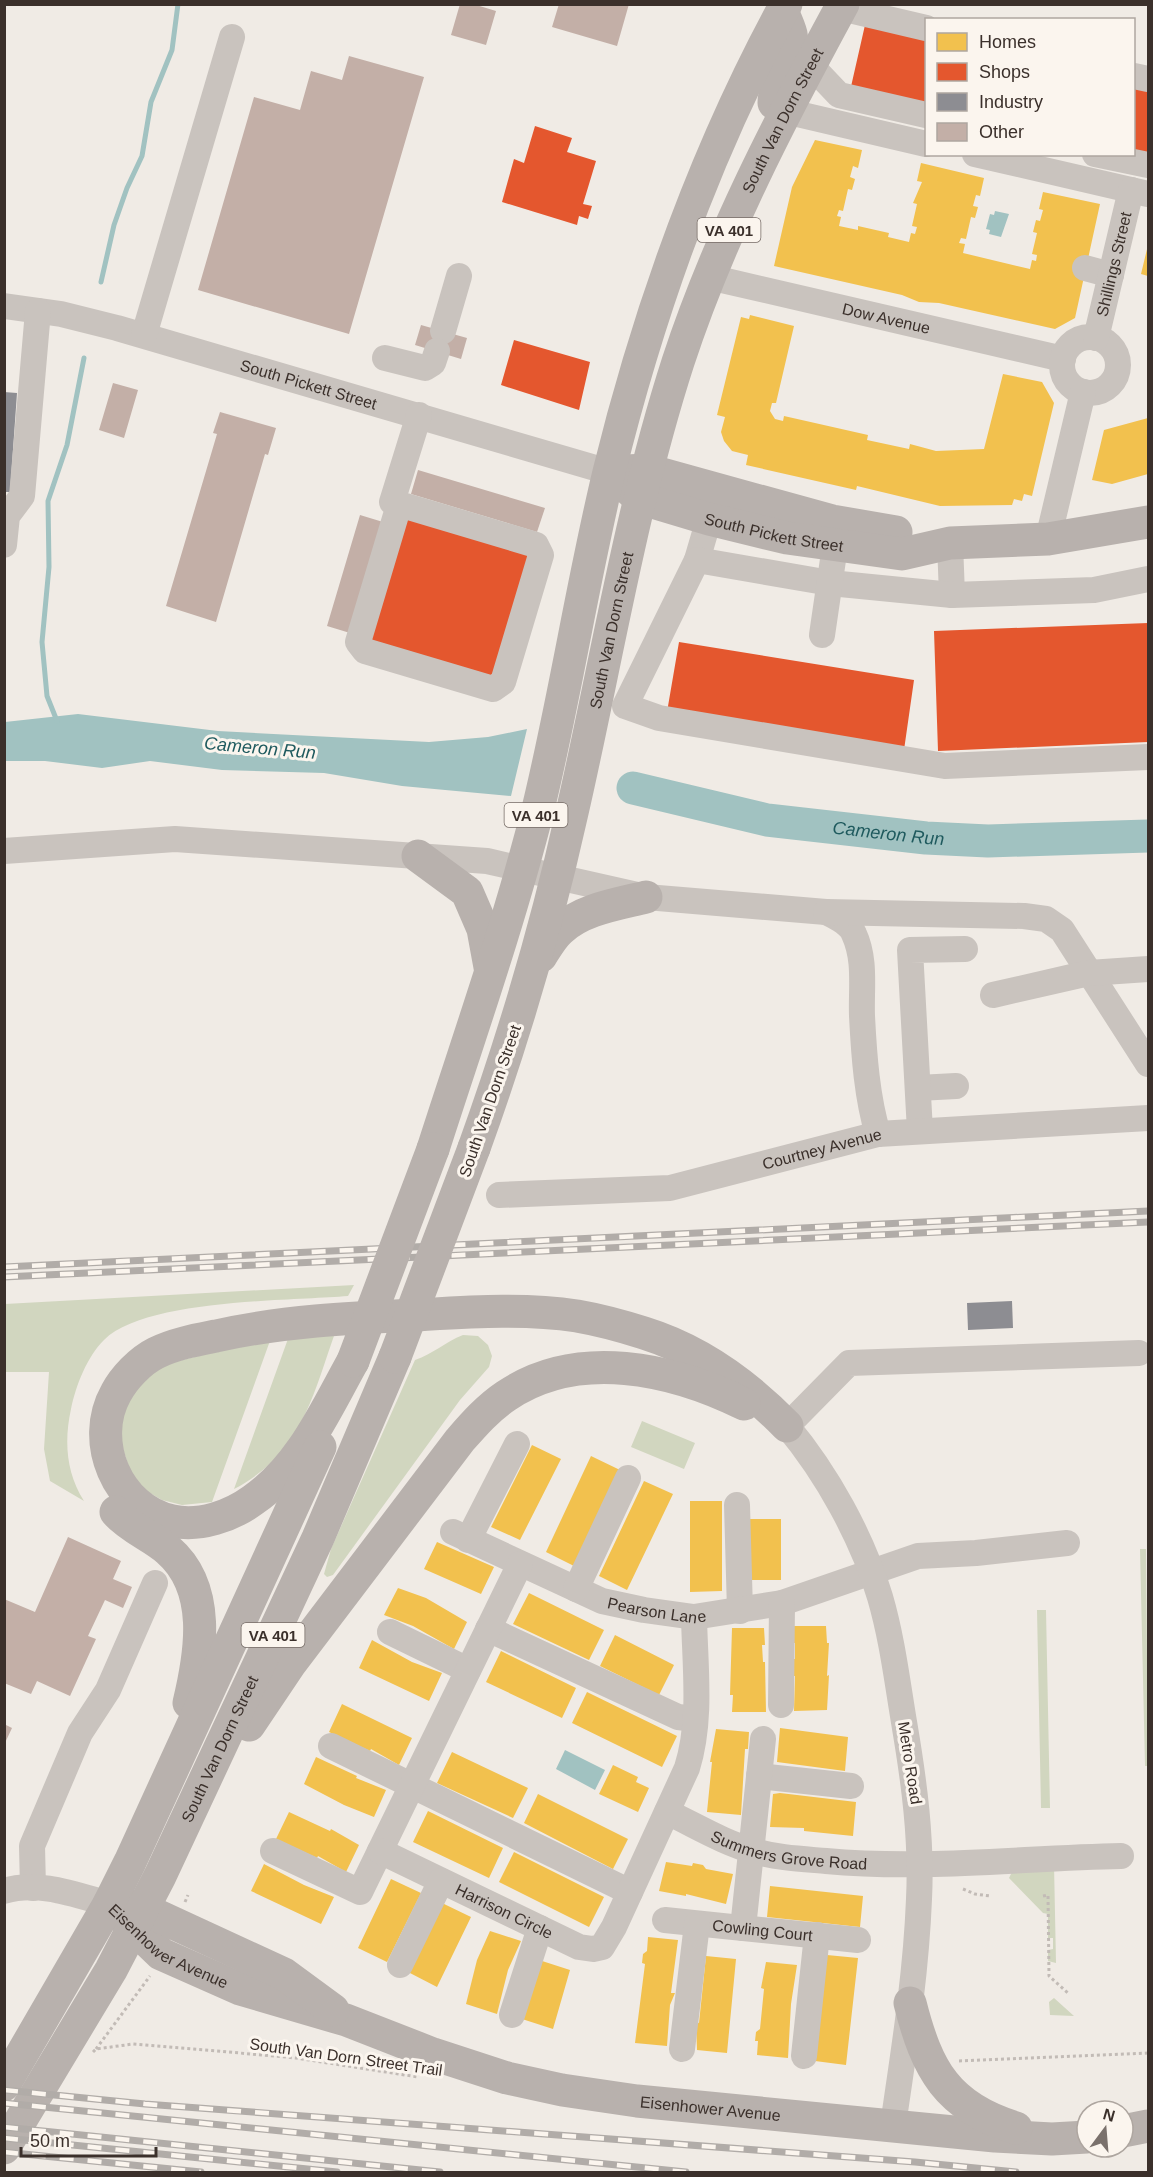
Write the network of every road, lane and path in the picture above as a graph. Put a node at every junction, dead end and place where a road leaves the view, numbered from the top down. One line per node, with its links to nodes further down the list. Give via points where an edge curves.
1 (842, 6): 3 (street); 5 (main road, South Van Dorn Street / VA 401)
2 (784, 8): 7 (main road, via 791,47 774,92); 25 (main road, South Van Dorn Street / VA 401, via 725,122 684,226)
3 (925, 27)
4 (232, 37): 19 (street)
5 (808, 69): 6 (street, via 819,74 839,94); 7 (main road, South Van Dorn Street / VA 401)
6 (925, 115)
7 (780, 123): 8 (street); 16 (main road, South Van Dorn Street / VA 401)
8 (925, 144)
9 (984, 156): 12 (street)
10 (1105, 156): 11 (street)
11 (1149, 165)
12 (1140, 192): 14 (street, Shillings Street)
13 (1086, 268): 14 (street)
14 (1111, 275): 20 (street, Shillings Street)
15 (459, 276): 21 (street, via 433,363 425,368)
16 (709, 277): 22 (street, Dow Avenue); 26 (main road, South Van Dorn Street / VA 401, via 678,362)
17 (4, 306): 18 (street, South Pickett Street)
18 (38, 310): 19 (street, South Pickett Street); 31 (street, via 22,496 7,516)
19 (144, 335): 24 (street, South Pickett Street)
20 (1096, 338): 22 (street, via 1074,343); 23 (street, via 1114,351 1117,372 1105,389)
21 (385, 358)
22 (1063, 359): 23 (street, via 1067,380)
23 (1083, 392): 30 (street)
24 (419, 415): 25 (street, South Pickett Street); 27 (street, via 392,502)
25 (609, 472): 26 (main road, South Pickett Street); 42 (main road, South Van Dorn Street / VA 401)
26 (643, 484): 28 (main road, South Pickett Street); 32 (main road, South Pickett Street); 43 (main road, South Van Dorn Street / VA 401)
27 (399, 505): 27 (street, via 536,546 541,555 503,682 493,690 365,651 358,642)
28 (709, 519): 33 (main road, South Pickett Street); 34 (street)
29 (1149, 522): 30 (main road, South Pickett Street)
30 (1048, 539): 32 (main road, South Pickett Street)
31 (5, 542)
32 (950, 543): 33 (main road, South Pickett Street, via 902,554); 37 (street)
33 (836, 546): 36 (street)
34 (697, 560): 36 (street); 39 (street, via 625,706 659,718 945,766)
35 (1149, 579): 37 (street, via 1094,590)
36 (830, 583): 37 (street); 38 (street)
37 (951, 595)
38 (822, 635)
39 (1149, 757)
40 (4, 851): 41 (street, via 175,839)
41 (418, 856): 42 (street, via 487,861); 47 (main road, via 467,892 483,929)
42 (522, 869): 43 (street); 47 (main road, South Van Dorn Street / VA 401)
43 (557, 877): 44 (street); 49 (main road, South Van Dorn Street / VA 401)
44 (646, 897): 45 (street); 49 (main road, via 567,923)
45 (826, 912): 50 (street, via 1046,919 1062,930); 57 (street, via 854,931 862,956 862,1017 871,1108)
46 (965, 949): 54 (street, via 910,950)
47 (491, 969): 61 (main road, South Van Dorn Street / VA 401, bridge, via 433,1149)
48 (1149, 969): 50 (street)
49 (529, 973): 85 (main road, South Van Dorn Street / VA 401, bridge, via 502,1071 395,1357 318,1538)
50 (1089, 973): 51 (street); 52 (street)
51 (993, 995)
52 (1149, 1064)
53 (956, 1086): 54 (street)
54 (918, 1088): 56 (street)
55 (1149, 1118): 56 (street, Courtney Avenue)
56 (920, 1131): 57 (street, Courtney Avenue)
57 (878, 1134): 58 (street, Courtney Avenue, via 670,1188)
58 (499, 1195)
59 (267, 1325): 61 (main road, via 155,1353 116,1392 104,1428 105,1446 120,1484 149,1512 170,1521 205,1521 228,1515 252,1502 293,1464); 62 (main road, via 490,1312 577,1316 647,1333 707,1361 746,1388); 81 (main road, via 221,1323 188,1327 137,1342 123,1352 98,1382 87,1416 86,1455 102,1497 181,1564 198,1608 199,1656)
60 (1139, 1353): 62 (street, via 849,1363)
61 (352, 1361): 81 (main road, South Van Dorn Street / VA 401, via 311,1468)
62 (787, 1426): 68 (street, Metro Road, via 818,1468); 85 (main road, via 694,1383 632,1369 579,1370 532,1382 508,1394 460,1440 290,1664)
63 (517, 1444): 67 (street, Pearson Lane, via 461,1536)
64 (628, 1478): 70 (street)
65 (737, 1504): 72 (street)
66 (1067, 1543): 68 (street, Pearson Lane, via 918,1556)
67 (520, 1564): 70 (street, Pearson Lane); 74 (street)
68 (871, 1571): 71 (street, Pearson Lane); 91 (street, Metro Road, via 889,1635 906,1733 917,1805)
69 (155, 1583): 93 (street, via 108,1690 80,1733 32,1846)
70 (576, 1589): 73 (street, Pearson Lane, via 624,1607)
71 (782, 1603): 72 (street, Pearson Lane); 77 (street)
72 (740, 1611): 73 (street, Pearson Lane)
73 (694, 1617): 78 (street, Harrison Circle)
74 (488, 1629): 76 (street); 78 (street, via 678,1718)
75 (390, 1632): 76 (street)
76 (468, 1670): 83 (street)
77 (781, 1705)
78 (695, 1719): 86 (street, Harrison Circle, via 693,1750)
79 (763, 1739): 82 (street)
80 (331, 1746): 83 (street)
81 (169, 1775): 99 (main road, South Van Dorn Street / VA 401)
82 (759, 1776): 84 (street); 89 (street)
83 (412, 1786): 88 (street); 96 (street)
84 (851, 1786)
85 (195, 1803): 100 (main road, South Van Dorn Street / VA 401)
86 (667, 1812): 89 (street, Summers Grove Road); 96 (street, Harrison Circle)
87 (273, 1851): 88 (street, via 360,1892)
88 (380, 1851): 92 (street, Harrison Circle)
89 (752, 1851): 91 (street, Summers Grove Road, via 869,1865); 104 (street)
90 (1121, 1856): 91 (street, Summers Grove Road, via 1034,1857 1000,1863)
91 (920, 1866): 109 (street, Metro Road)
92 (441, 1881): 103 (street, Harrison Circle); 107 (street)
93 (33, 1888): 95 (street, via 19,1886); 99 (street)
94 (963, 1889): 97 (path)
95 (4, 1891)
96 (630, 1892): 103 (street, Harrison Circle, via 602,1947 579,1947)
97 (990, 1896)
98 (1043, 1896): 108 (path, via 1048,1895 1049,1976)
99 (109, 1904): 100 (main road, Eisenhower Avenue); 116 (main road, South Van Dorn Street / VA 401)
100 (138, 1918): 118 (main road, Eisenhower Avenue, via 161,1954 240,1989 346,2020 474,2068 562,2090 637,2101); 121 (main road, South Van Dorn Street / VA 401)
101 (665, 1920): 102 (street, Cowling Court)
102 (698, 1924): 104 (street, Cowling Court); 111 (street)
103 (540, 1928): 110 (street)
104 (743, 1928): 105 (street, Cowling Court)
105 (817, 1935): 106 (street, Cowling Court); 114 (street)
106 (858, 1940)
107 (400, 1965)
108 (1069, 1994)
109 (910, 2003): 118 (street, Metro Road); 120 (main road, via 926,2056 955,2096 1003,2124)
110 (512, 2014)
111 (681, 2049)
112 (1149, 2053): 115 (path)
113 (88, 2056): 117 (path, South Van Dorn Street Trail, via 96,2049 133,2044 296,2058)
114 (804, 2056)
115 (954, 2062)
116 (9, 2077)
117 (427, 2079)
118 (893, 2125): 120 (main road, Eisenhower Avenue)
119 (1075, 2138): 120 (main road, Eisenhower Avenue)
120 (1052, 2139)
121 (4, 2148)

